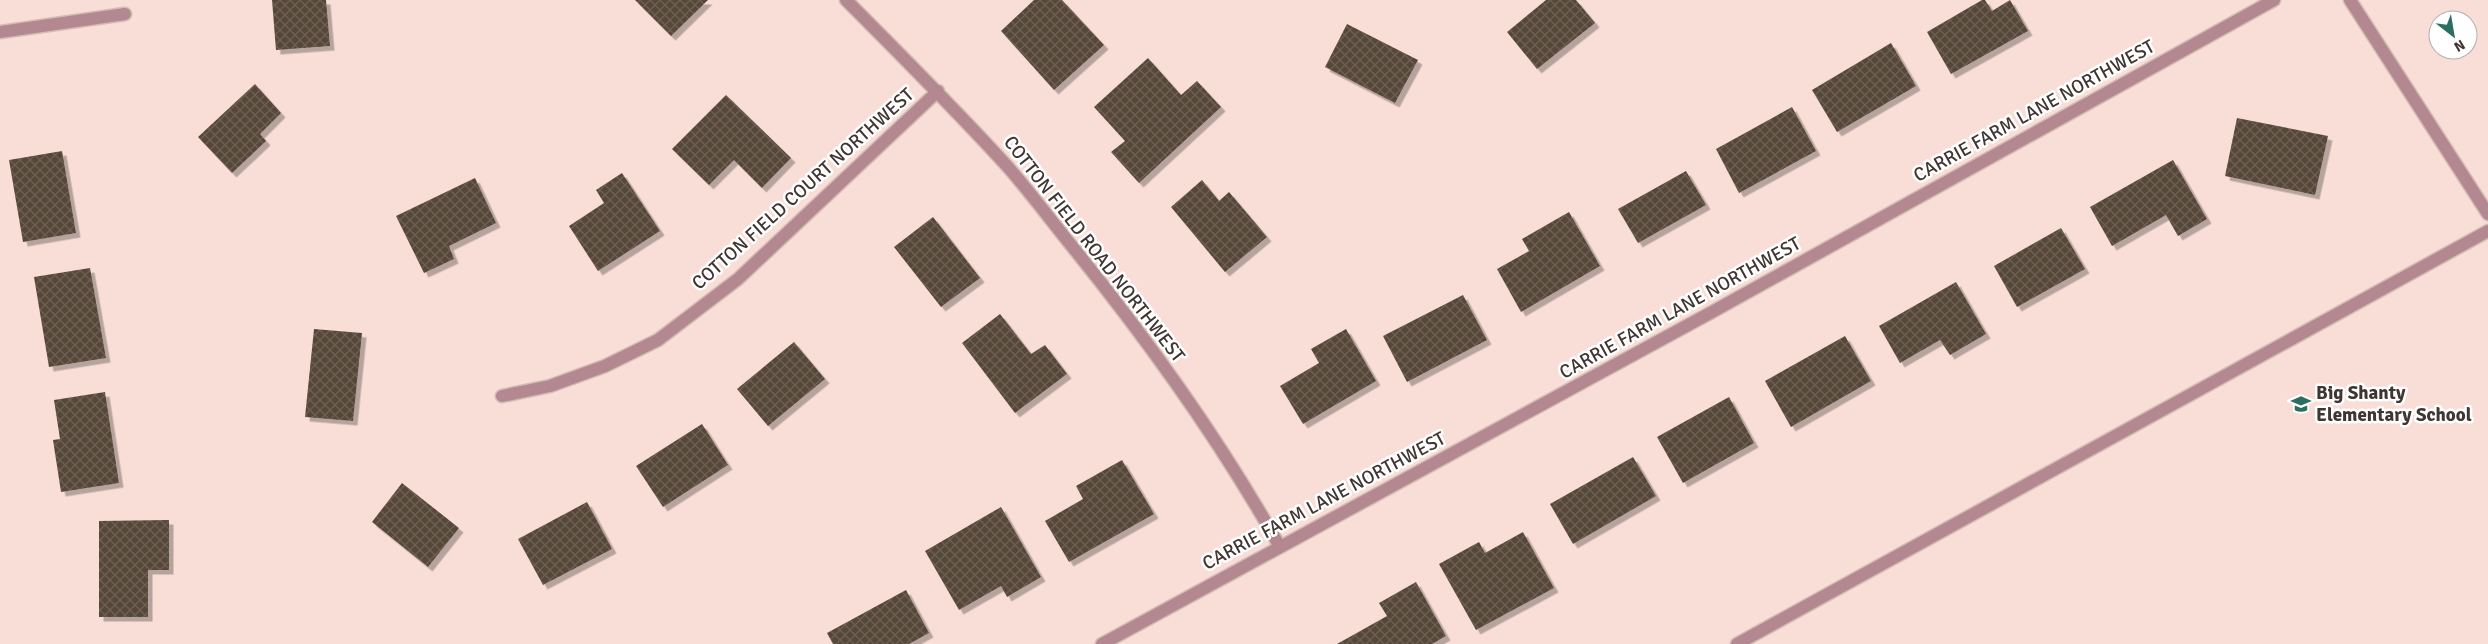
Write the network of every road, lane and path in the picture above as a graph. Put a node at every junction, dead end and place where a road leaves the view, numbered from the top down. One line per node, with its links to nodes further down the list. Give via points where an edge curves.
1 (846, 0): 6 (street, COTTON FIELD ROAD NORTHWEST)
2 (2274, 0): 10 (street, CARRIE FARM LANE NORTHWEST)
3 (2350, 0): 7 (street)
4 (125, 14): 5 (street)
5 (0, 32)
6 (938, 91): 9 (street, COTTON FIELD COURT NORTHWEST, via 738,279 658,340 605,366 550,386); 10 (street, COTTON FIELD ROAD NORTHWEST, via 1008,168 1104,286 1181,391 1251,496)
7 (2488, 214)
8 (2488, 230): 12 (street)
9 (502, 396)
10 (1280, 547): 11 (street, CARRIE FARM LANE NORTHWEST)
11 (1102, 644)
12 (1737, 644)

